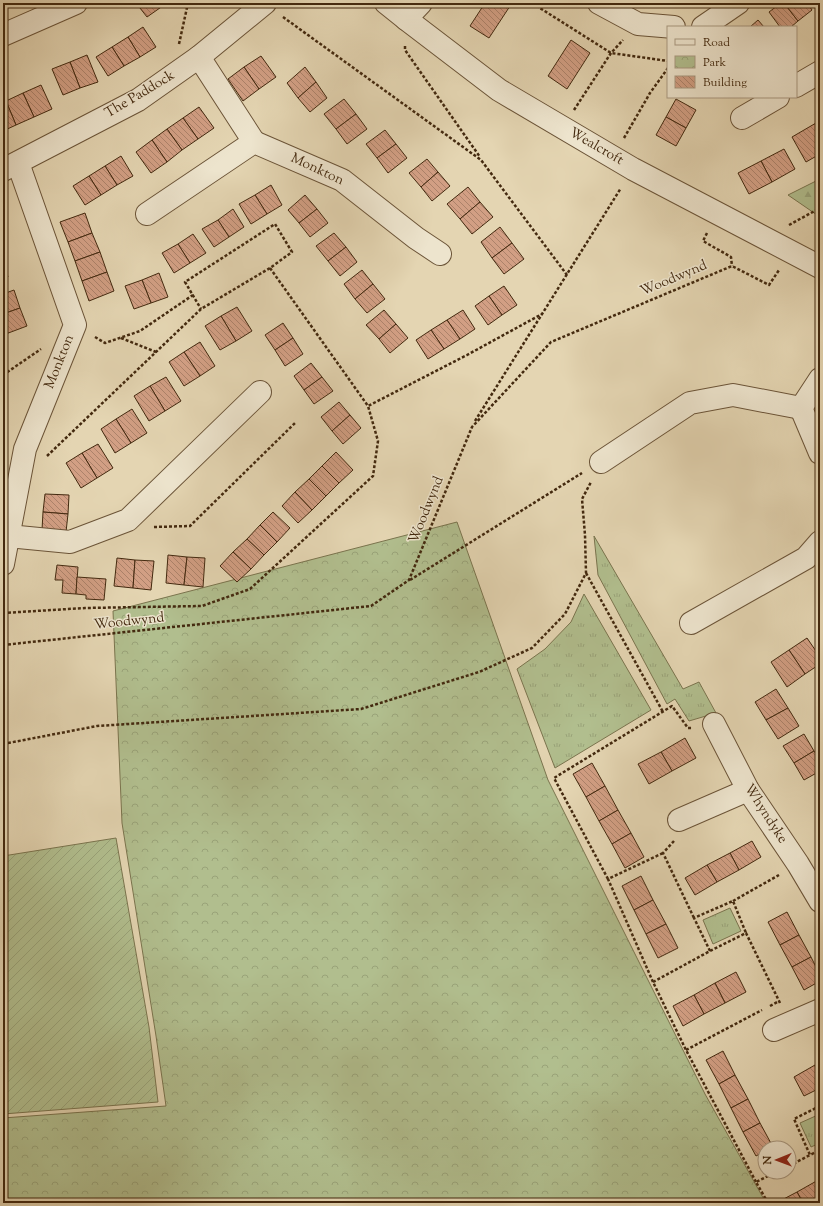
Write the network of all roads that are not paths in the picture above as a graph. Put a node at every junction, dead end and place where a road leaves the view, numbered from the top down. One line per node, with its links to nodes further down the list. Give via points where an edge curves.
1 (76, 3): 10 (street)
2 (265, 3): 11 (street, The Paddock)
3 (386, 3): 7 (street, Wealcroft)
4 (421, 3): 7 (street)
5 (599, 3): 8 (street, via 638,24)
6 (738, 3): 9 (street)
7 (406, 20): 20 (street, Wealcroft, via 499,90 562,128 632,169)
8 (667, 26)
9 (704, 26)
10 (3, 35)
11 (199, 58): 16 (street); 17 (street, The Paddock, via 138,100)
12 (820, 72): 13 (street)
13 (797, 85)
14 (776, 98): 15 (street)
15 (742, 118)
16 (254, 142): 18 (street); 19 (street, Monkton, via 342,180)
17 (11, 166): 26 (street, Monkton, via 75,325 25,449)
18 (147, 214)
19 (440, 254)
20 (820, 267)
21 (820, 379): 23 (street)
22 (260, 392): 26 (street, via 128,520 70,542)
23 (802, 408): 24 (street); 25 (street, via 733,395 690,403)
24 (820, 454)
25 (601, 462)
26 (8, 536): 28 (street, Monkton)
27 (820, 542): 29 (street, via 806,558)
28 (3, 564)
29 (691, 623)
30 (714, 724): 31 (street, Whyndyke)
31 (748, 790): 32 (street); 33 (street, Whyndyke)
32 (679, 820)
33 (820, 901)
34 (820, 1010): 35 (street)
35 (782, 1026)

